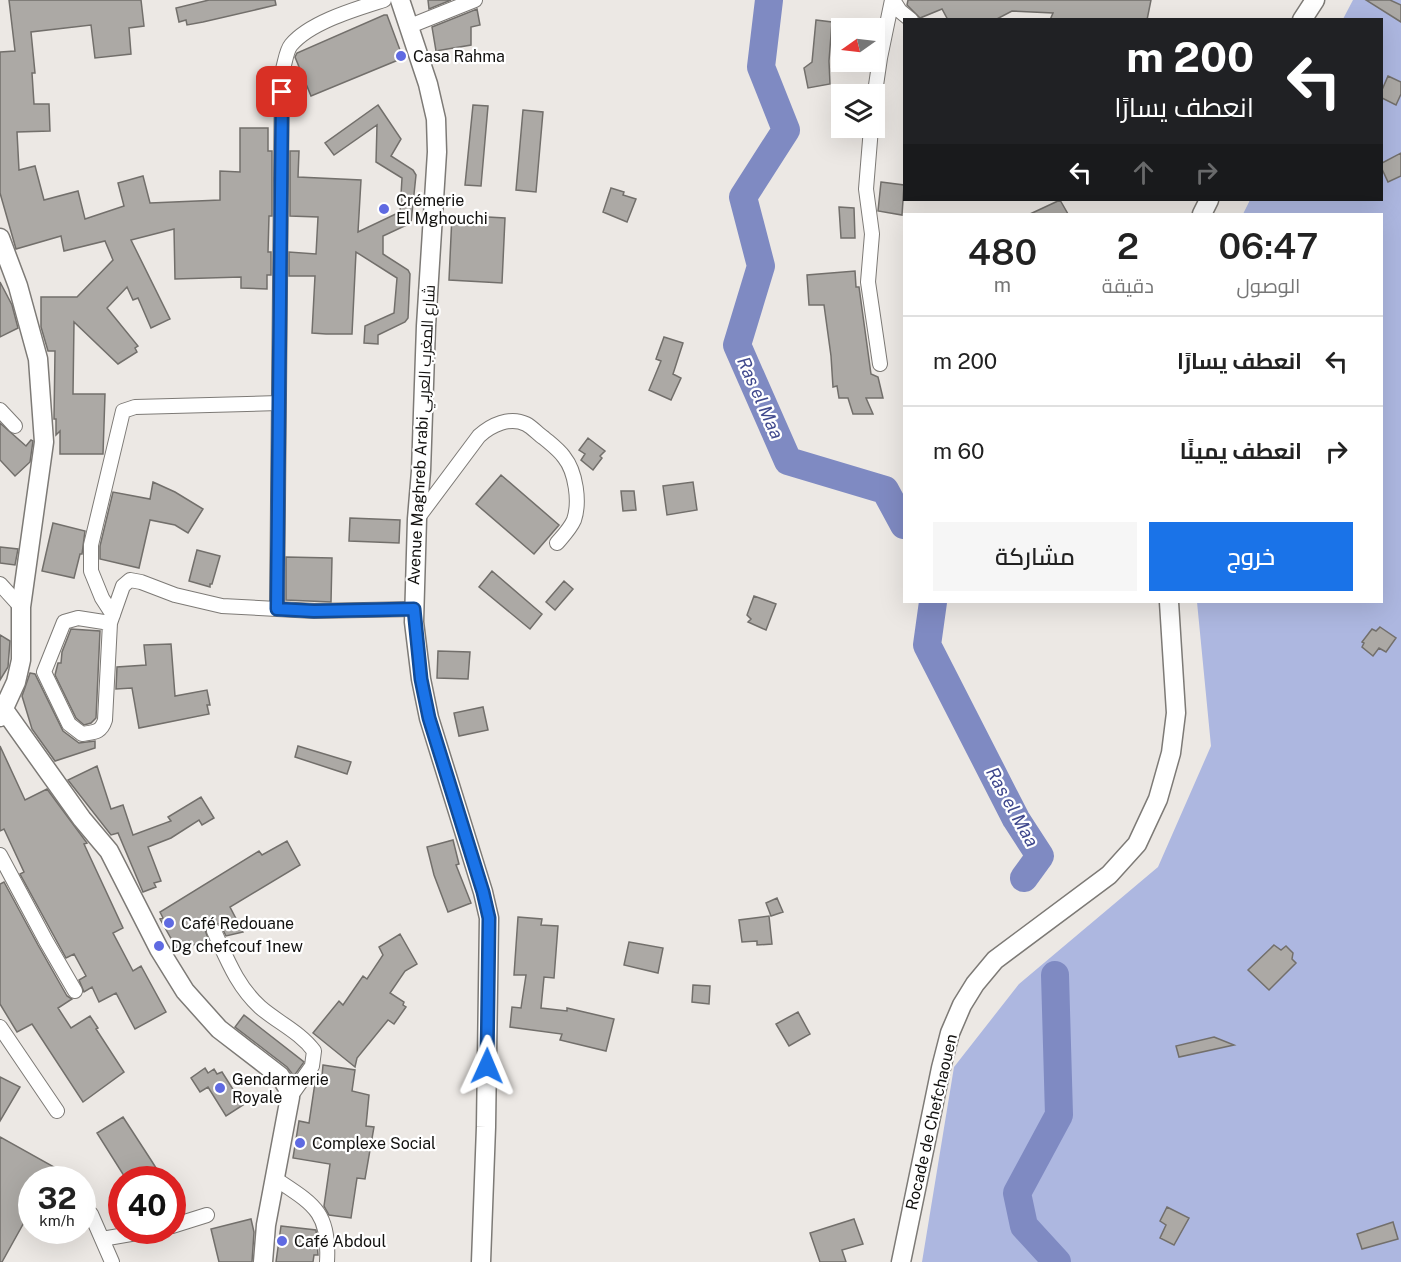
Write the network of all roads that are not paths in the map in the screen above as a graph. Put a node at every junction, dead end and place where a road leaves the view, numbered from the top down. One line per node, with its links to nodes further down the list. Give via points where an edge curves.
1 (384, 0): 13 (street, via 314,27 290,46 282,72)
2 (400, 0): 8 (street, Avenue Maghreb Arabi شارع المغرب العربي)
3 (475, 0): 8 (street)
4 (892, 0): 6 (street); 9 (street)
5 (1315, 0): 7 (street)
6 (909, 18)
7 (1303, 18)
8 (410, 26): 16 (street, Avenue Maghreb Arabi شارع المغرب العربي, via 436,119)
9 (876, 84)
10 (870, 138): 12 (street, via 866,189 872,234 868,282)
11 (0, 238): 20 (street, via 38,359 44,442)
12 (880, 364)
13 (279, 403): 21 (street); 23 (street, via 135,407 123,411 91,545 91,571)
14 (0, 410): 15 (street)
15 (15, 426)
16 (417, 519): 17 (street, via 479,436 500,423 518,422 527,424 563,455 572,472 574,520); 22 (street, Avenue Maghreb Arabi شارع المغرب العربي)
17 (557, 543)
18 (0, 584): 20 (street)
19 (1169, 603): 42 (street, Rocade de Chefchaouen, via 1176,713 1171,753 1158,799 1137,844 1110,874 995,960 965,999 941,1068)
20 (21, 607): 24 (street, via 21,660 16,682)
21 (277, 609): 22 (street); 23 (street, via 222,606 130,580 123,586)
22 (414, 609): 41 (street, Avenue Maghreb Arabi شارع المغرب العربي, via 429,718 489,918)
23 (111, 619): 23 (street, via 78,618 64,622 44,672 69,724 82,734 99,731 105,720)
24 (1, 710): 30 (street, via 109,851 185,991 219,1029 280,1076)
25 (0, 855): 26 (street)
26 (5, 876): 28 (street)
27 (214, 931): 30 (street, via 239,984 261,1008 308,1042 314,1051 312,1066)
28 (75, 991)
29 (0, 1027): 31 (street)
30 (290, 1096): 32 (street)
31 (57, 1111)
32 (274, 1178): 39 (street); 40 (street, via 309,1201 322,1219 328,1234)
33 (207, 1215): 34 (street)
34 (186, 1222)
35 (96, 1225): 37 (street)
36 (108, 1238): 37 (street)
37 (102, 1239): 38 (street)
38 (112, 1262)
39 (263, 1262)
40 (327, 1262)
41 (481, 1262)
42 (901, 1262)

